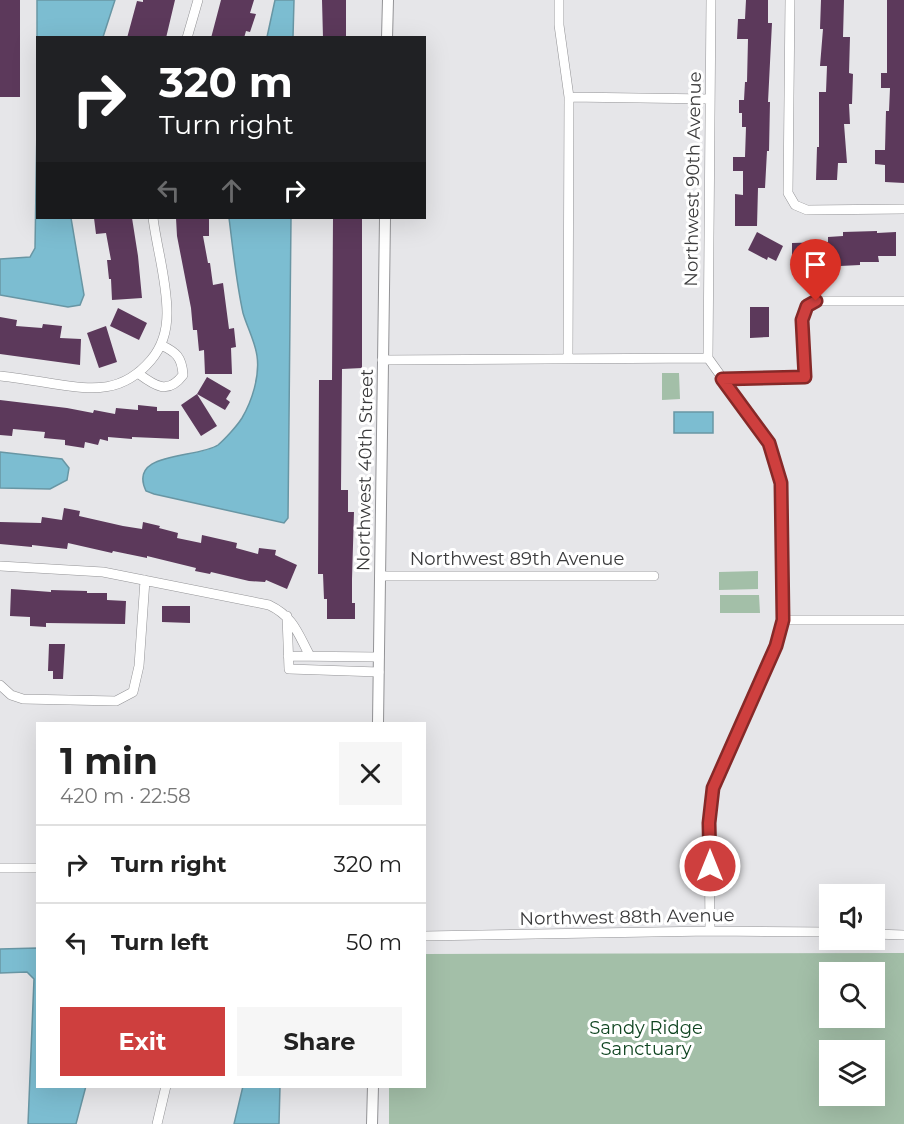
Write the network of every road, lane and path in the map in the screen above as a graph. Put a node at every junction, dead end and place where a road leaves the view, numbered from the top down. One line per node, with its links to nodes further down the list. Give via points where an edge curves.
1 (198, 0): 6 (street)
2 (388, 0): 7 (street)
3 (559, 0): 8 (street)
4 (711, 0): 9 (street, Northwest 90th Avenue)
5 (790, 0): 10 (street, via 788,193 795,205 807,210)
6 (188, 36)
7 (387, 36)
8 (569, 97): 9 (street); 16 (street)
9 (710, 99): 15 (street, Northwest 90th Avenue)
10 (904, 209)
11 (153, 219): 14 (street, via 167,302)
12 (385, 219): 17 (street, Northwest 40th Street)
13 (904, 301): 20 (street, via 816,301 807,306 802,320 805,377)
14 (161, 345): 18 (street); 18 (street, via 181,359 183,375 169,386 158,387)
15 (708, 358): 16 (street); 20 (street)
16 (568, 359): 17 (street)
17 (382, 360): 22 (street, Northwest 40th Street)
18 (138, 374): 19 (street, via 99,388)
19 (0, 376)
20 (722, 379): 26 (street, via 769,443 777,467 781,483)
21 (0, 566): 24 (street, via 103,572)
22 (380, 576): 23 (street, Northwest 89th Avenue); 30 (street, Northwest 40th Street)
23 (654, 576)
24 (145, 580): 25 (street, via 269,605); 32 (street, via 139,666 133,692 116,701 22,699)
25 (287, 616): 28 (street); 29 (street)
26 (783, 620): 27 (street); 38 (street, via 776,646 713,788 709,823)
27 (904, 620)
28 (288, 656): 29 (street); 31 (street, via 289,669)
29 (310, 656): 30 (street)
30 (379, 657): 31 (street, Northwest 40th Street)
31 (379, 672): 33 (street, Northwest 40th Street)
32 (0, 685)
33 (378, 722)
34 (0, 868): 35 (street)
35 (36, 868)
36 (904, 930): 37 (street)
37 (885, 931)
38 (710, 932): 39 (street, Northwest 88th Avenue); 41 (street, Northwest 88th Avenue)
39 (819, 932)
40 (885, 933): 42 (street)
41 (426, 936)
42 (904, 936)
43 (166, 1088): 45 (street)
44 (373, 1088): 46 (street)
45 (157, 1124)
46 (372, 1124)

